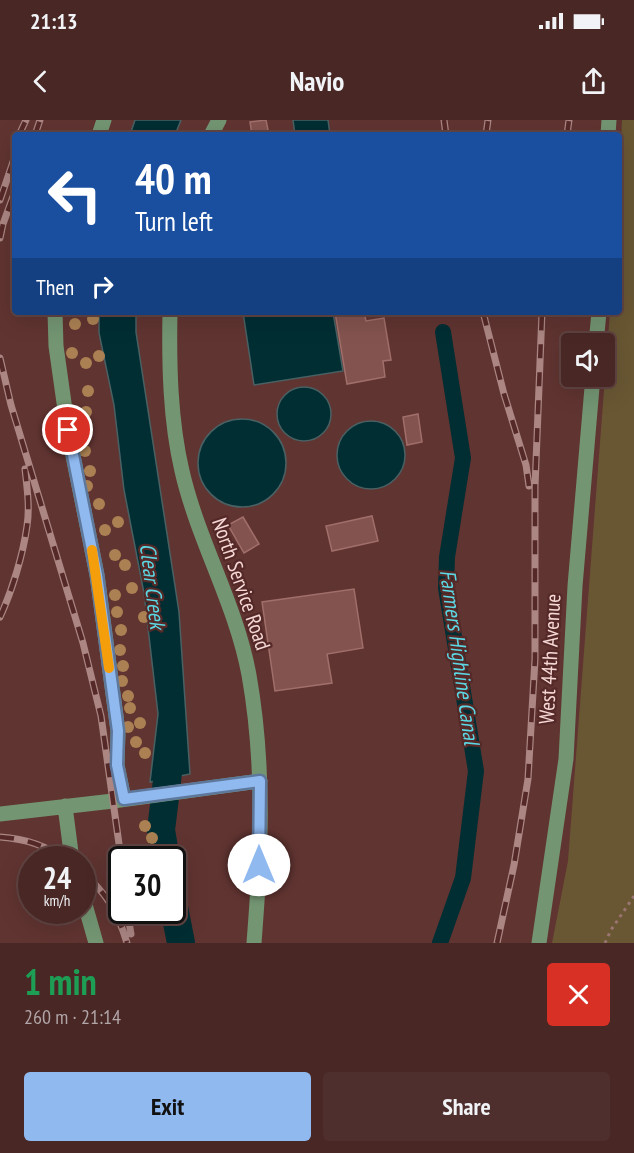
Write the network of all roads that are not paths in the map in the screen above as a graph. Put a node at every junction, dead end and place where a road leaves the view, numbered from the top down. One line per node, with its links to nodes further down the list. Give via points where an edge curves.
1 (55, 315): 7 (street, via 68,430 97,575)
2 (170, 315): 6 (street, North Service Road, via 170,379 182,471 249,674)
3 (600, 315): 4 (street)
4 (597, 333)
5 (592, 387): 14 (street, West 44th Avenue, via 575,586 566,759)
6 (260, 781): 7 (street); 13 (street, North Service Road)
7 (124, 799): 8 (street)
8 (65, 806): 9 (street); 10 (street)
9 (0, 814)
10 (70, 846)
11 (91, 924): 12 (street)
12 (96, 943)
13 (254, 943)
14 (539, 943)

